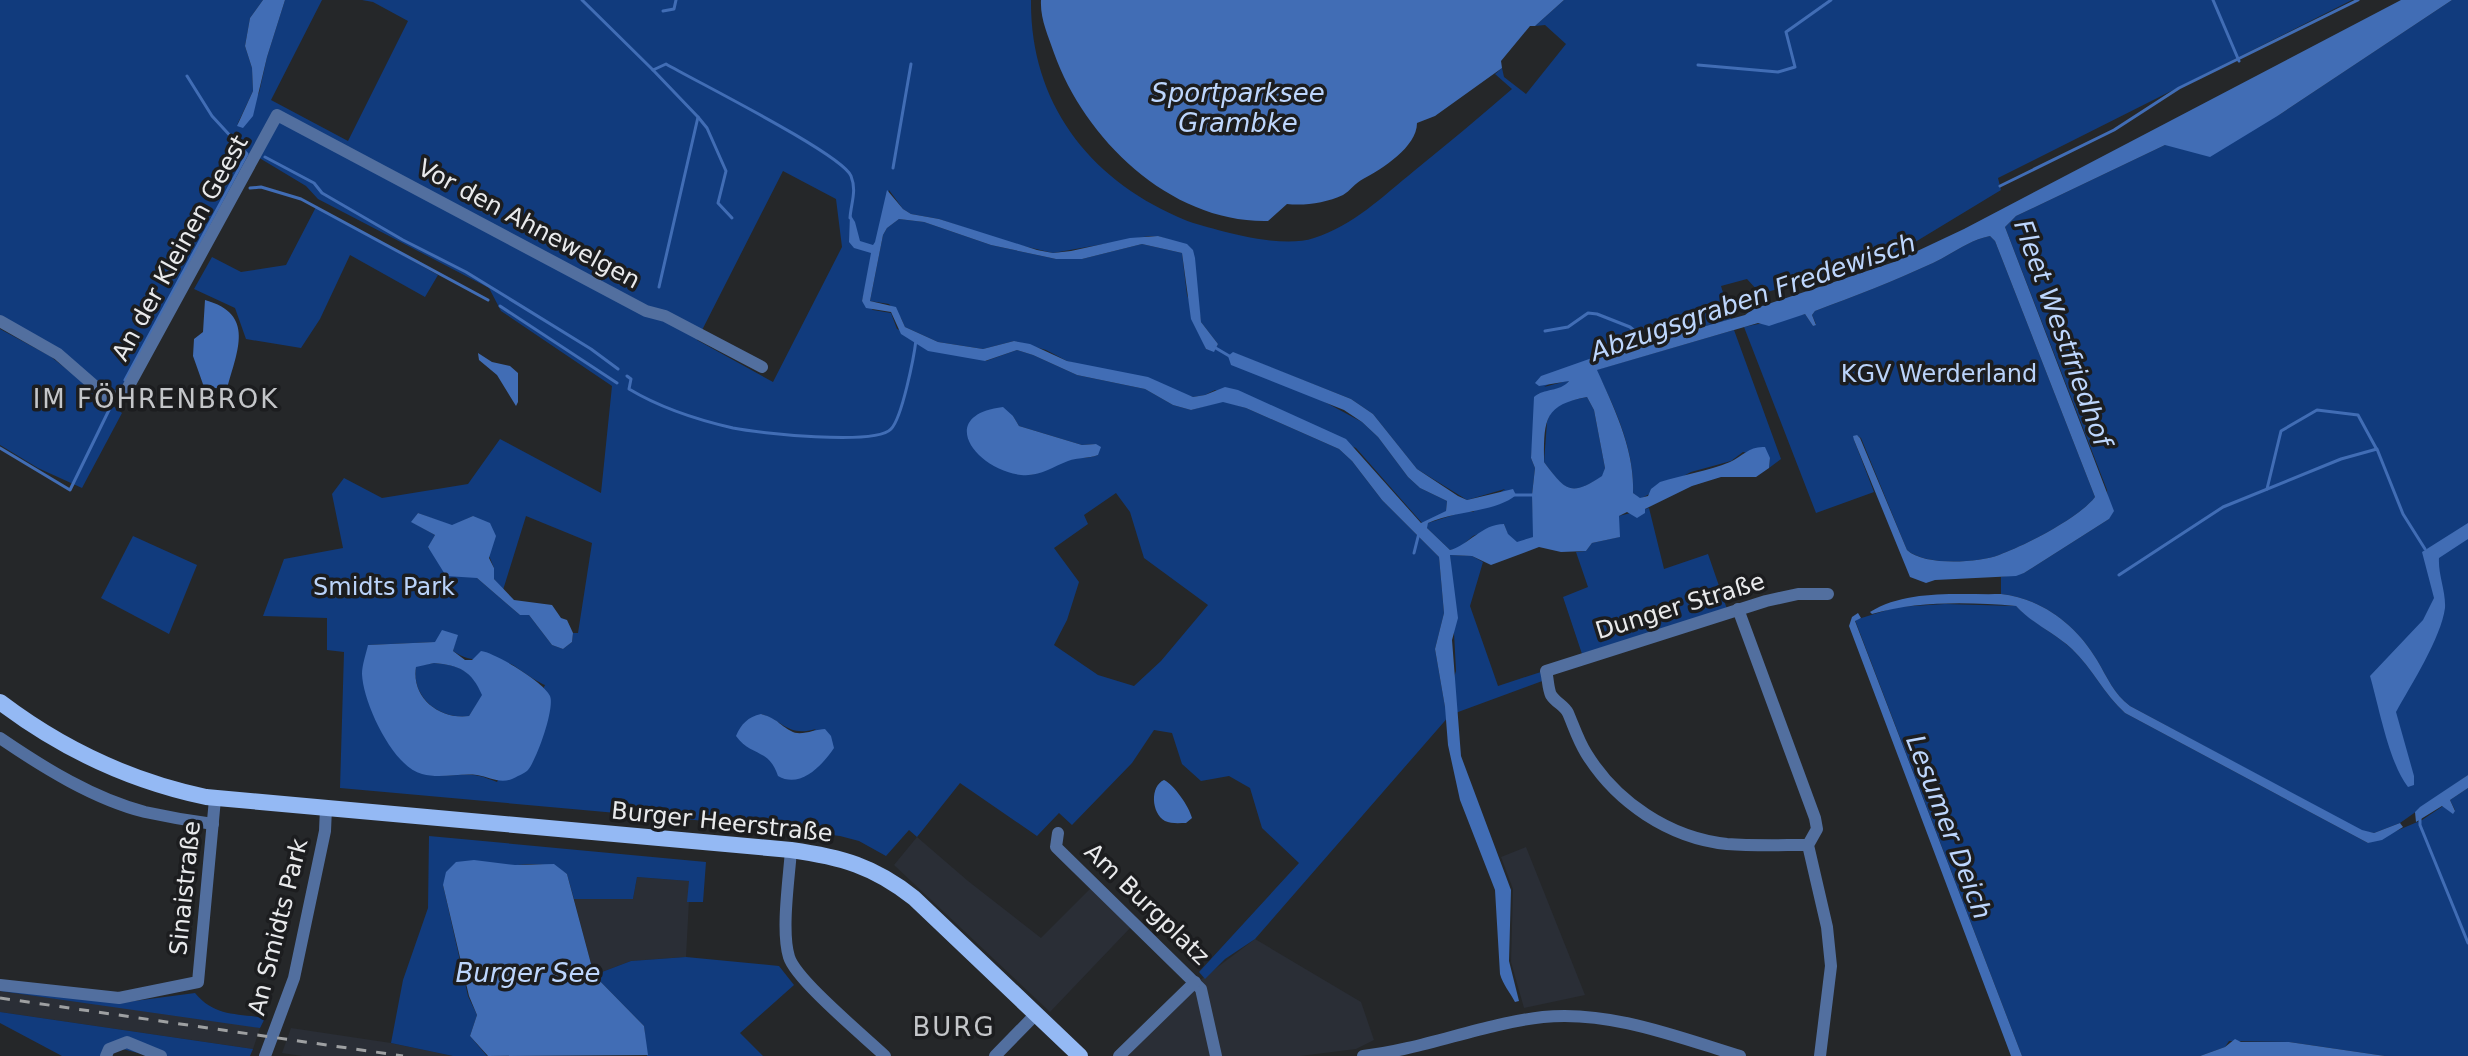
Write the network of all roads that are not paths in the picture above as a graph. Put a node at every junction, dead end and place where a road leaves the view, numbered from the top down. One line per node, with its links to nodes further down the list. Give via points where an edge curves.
1 (277, 115): 2 (street, An der Kleinen Geest, via 126,391 116,397 105,395 58,354); 3 (street, Vor den Ahnewelgen)
2 (0, 321)
3 (762, 367)
4 (1828, 594): 5 (street, Dunger Straße, via 1798,594)
5 (1738, 609): 12 (street, via 1815,818 1817,829); 12 (street, Dunger Straße, via 1546,671 1551,695 1566,709 1594,766 1651,818 1711,842)
6 (0, 702): 8 (main road, Burger Heerstraße, via 48,736 107,767)
7 (0, 738): 10 (street, via 52,772 128,805)
8 (215, 799): 9 (main road, Burger Heerstraße); 10 (street, Sinaistraße)
9 (326, 808): 13 (main road, Burger Heerstraße); 19 (street, An Smidts Park, via 294,978)
10 (213, 824): 15 (street, Sinaistraße, via 198,982 119,998)
11 (1058, 833): 14 (street, Am Burgplatz, via 1056,847)
12 (1808, 845): 27 (street, via 1831,966)
13 (791, 850): 16 (main road, Burger Heerstraße, via 861,864 896,884); 20 (street, via 789,958 799,976)
14 (1195, 982): 23 (street); 24 (street, Am Burgplatz)
15 (0, 985)
16 (1036, 1014): 21 (street); 22 (main road, Burger Heerstraße)
17 (106, 1056): 18 (street, via 109,1049 127,1042)
18 (161, 1056)
19 (265, 1056)
20 (885, 1056)
21 (995, 1056)
22 (1080, 1056)
23 (1119, 1056)
24 (1216, 1056)
25 (1363, 1056): 26 (street, via 1546,1016 1602,1018)
26 (1740, 1056)
27 (1820, 1056)

